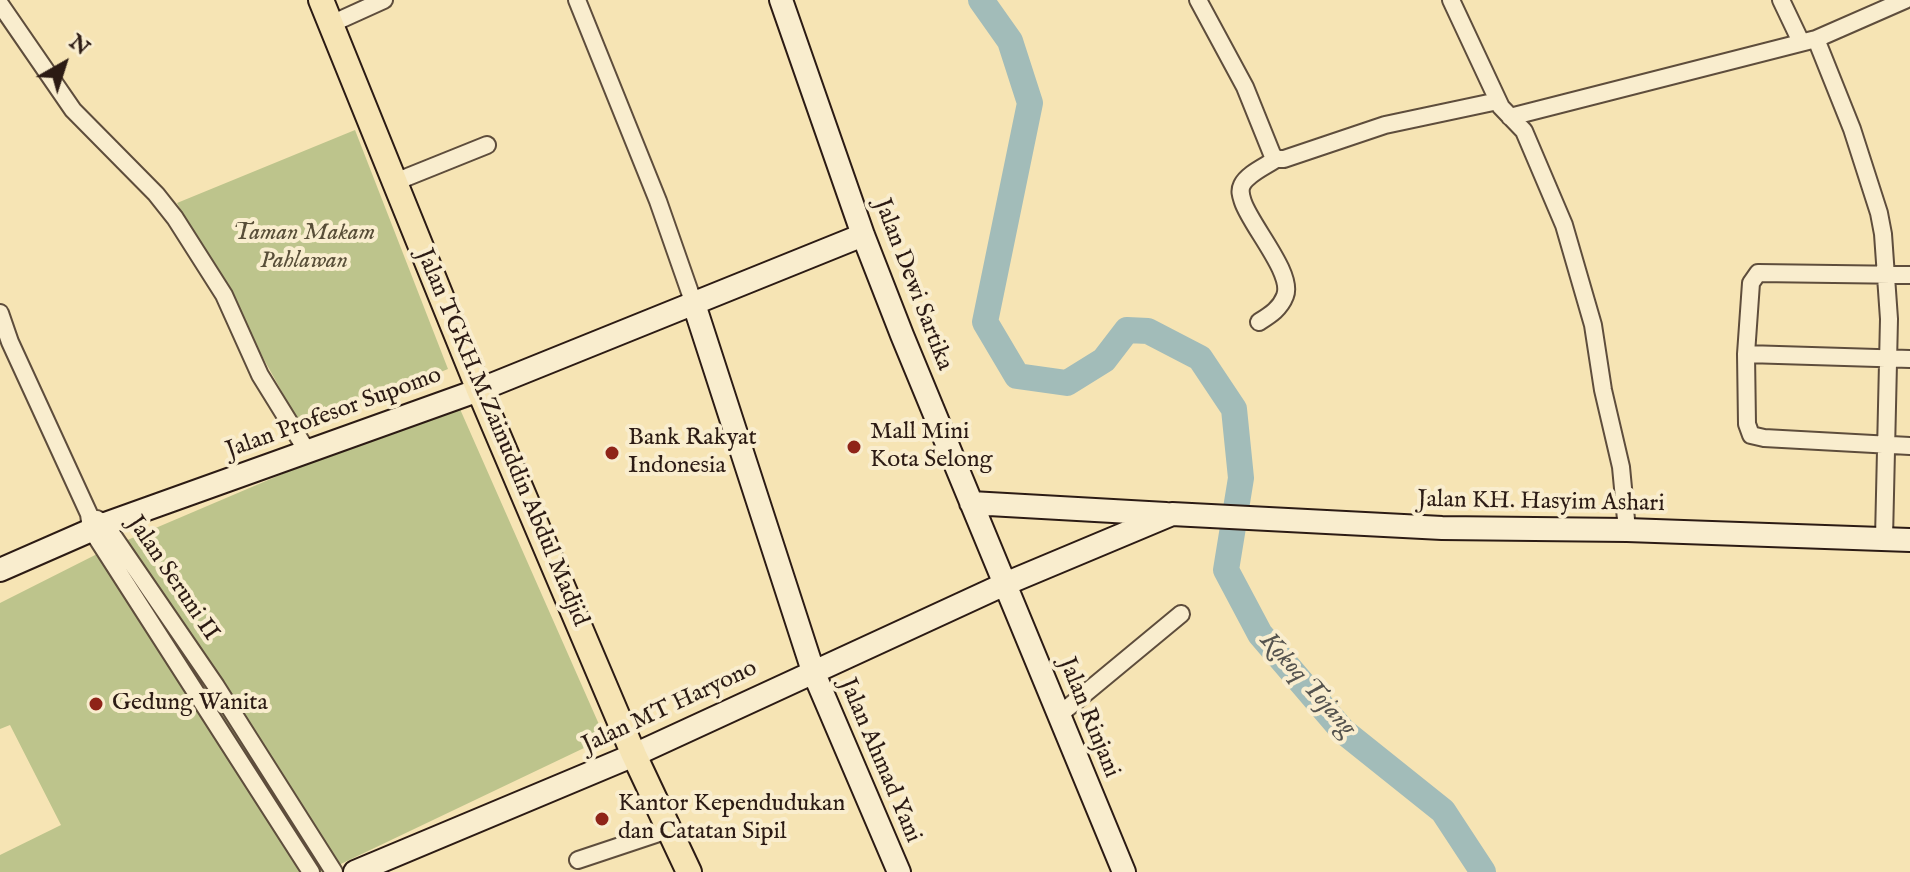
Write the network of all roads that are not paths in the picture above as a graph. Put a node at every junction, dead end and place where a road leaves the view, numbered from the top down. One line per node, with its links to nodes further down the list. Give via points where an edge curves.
1 (321, 0): 10 (main road, Jalan TGKH.M.Zainuddin Abdul Madjid)
2 (384, 0): 10 (street)
3 (577, 0): 20 (street)
4 (781, 0): 17 (street, Jalan Dewi Sartika)
5 (1198, 0): 15 (street)
6 (1451, 0): 12 (street)
7 (1781, 0): 11 (street)
8 (1905, 0): 11 (street)
9 (0, 4): 29 (street, via 73,110 175,218 224,295 260,375)
10 (331, 24): 16 (main road, Jalan TGKH.M.Zainuddin Abdul Madjid)
11 (1809, 40): 13 (street); 18 (street, via 1837,87 1879,213)
12 (1498, 101): 13 (street); 15 (street, via 1385,125)
13 (1510, 117): 33 (street, via 1524,131 1585,290 1621,467)
14 (487, 145): 16 (street)
15 (1276, 159): 22 (street, via 1248,177 1240,192 1287,285 1276,311)
16 (395, 182): 26 (main road, Jalan TGKH.M.Zainuddin Abdul Madjid)
17 (863, 235): 20 (street, Jalan Profesor Supomo); 30 (street, Jalan Dewi Sartika)
18 (1888, 275): 19 (street); 23 (street, via 1758,273 1751,283); 24 (street)
19 (1910, 275)
20 (693, 301): 26 (street, Jalan Profesor Supomo); 39 (street, Jalan Ahmad Yani)
21 (0, 313): 32 (street)
22 (1259, 322)
23 (1746, 354): 24 (street); 27 (street, via 1751,435)
24 (1889, 358): 25 (street); 27 (street)
25 (1910, 359)
26 (479, 390): 29 (street, Jalan Profesor Supomo); 41 (main road, Jalan TGKH.M.Zainuddin Abdul Madjid)
27 (1886, 445): 28 (street); 34 (street)
28 (1910, 446)
29 (307, 451): 32 (street, Jalan Profesor Supomo)
30 (971, 503): 31 (street, Jalan KH. Hasyim Ashari); 37 (street, Jalan Dewi Sartika)
31 (1183, 515): 33 (street, Jalan KH. Hasyim Ashari, via 1442,528); 37 (street, Jalan KH. Hasyim Ashari)
32 (95, 522): 36 (street, Jalan Profesor Supomo); 44 (street, Jalan Seruni II); 45 (street, Jalan Seruni II, via 216,686)
33 (1627, 530): 34 (street, Jalan KH. Hasyim Ashari)
34 (1884, 538): 35 (street, Jalan KH. Hasyim Ashari)
35 (1910, 540)
36 (0, 570)
37 (1005, 584): 39 (street, Jalan MT Haryono); 40 (street, Jalan Rinjani)
38 (1181, 614): 40 (street)
39 (813, 671): 41 (street, Jalan MT Haryono); 48 (street, Jalan Ahmad Yani)
40 (1059, 715): 49 (street, Jalan Rinjani)
41 (634, 755): 42 (main road, Jalan TGKH.M.Zainuddin Abdul Madjid); 46 (street, Jalan MT Haryono)
42 (671, 829): 43 (street); 47 (main road, Jalan TGKH.M.Zainuddin Abdul Madjid)
43 (578, 860)
44 (311, 872)
45 (334, 872)
46 (355, 872)
47 (689, 872)
48 (899, 872)
49 (1124, 872)

